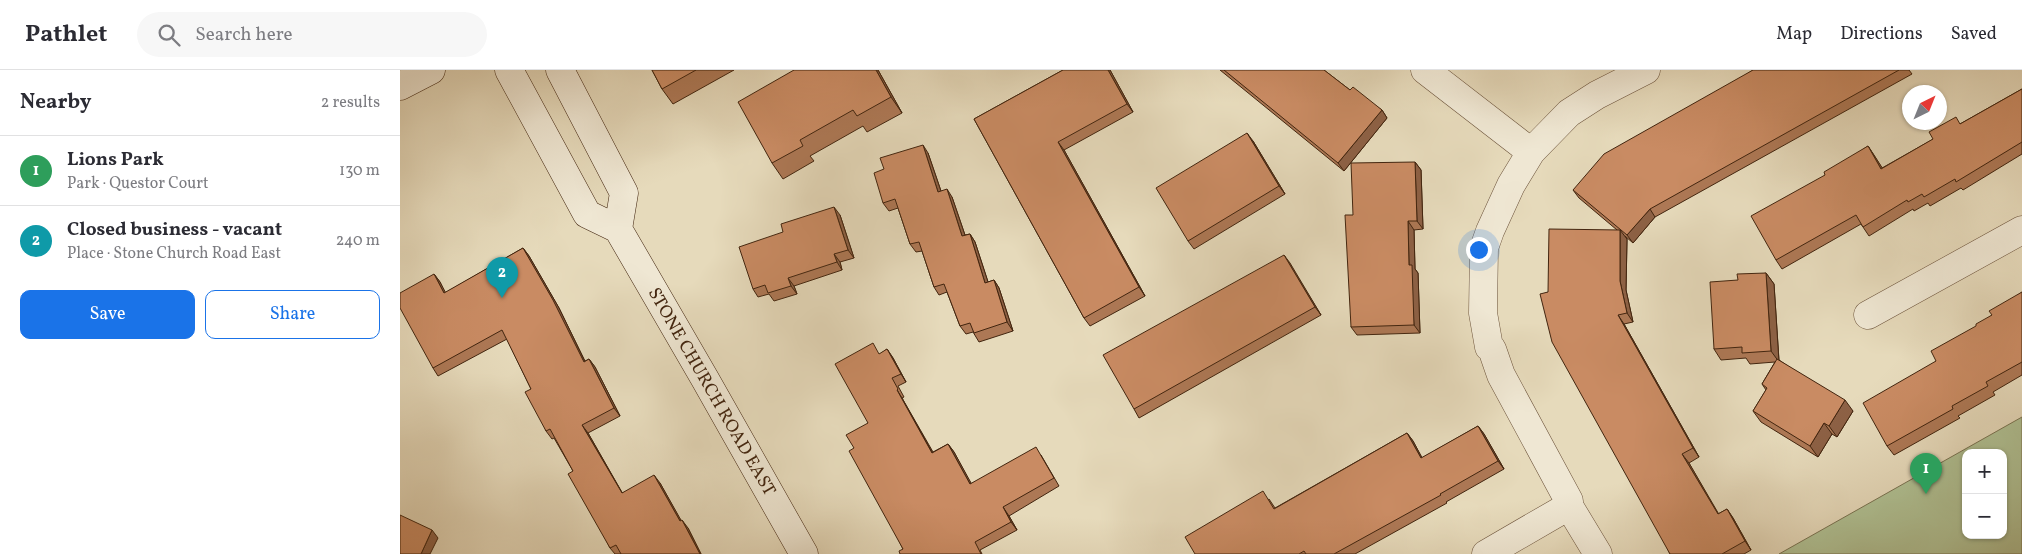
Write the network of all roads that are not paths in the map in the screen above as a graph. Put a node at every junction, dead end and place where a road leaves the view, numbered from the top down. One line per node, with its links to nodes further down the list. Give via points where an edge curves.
1 (431, 70): 6 (street)
2 (509, 70): 8 (street, via 587,214)
3 (560, 70): 8 (street, via 624,193)
4 (1425, 70): 7 (street)
5 (1646, 70): 7 (street, via 1569,113)
6 (400, 86)
7 (1531, 152): 11 (street, via 1503,199 1484,248 1483,313 1489,347 1501,375)
8 (618, 230): 12 (street, STONE CHURCH ROAD EAST)
9 (2022, 230): 10 (street)
10 (1868, 315)
11 (1569, 506): 13 (street); 14 (street)
12 (804, 554)
13 (1486, 554)
14 (1598, 554)

